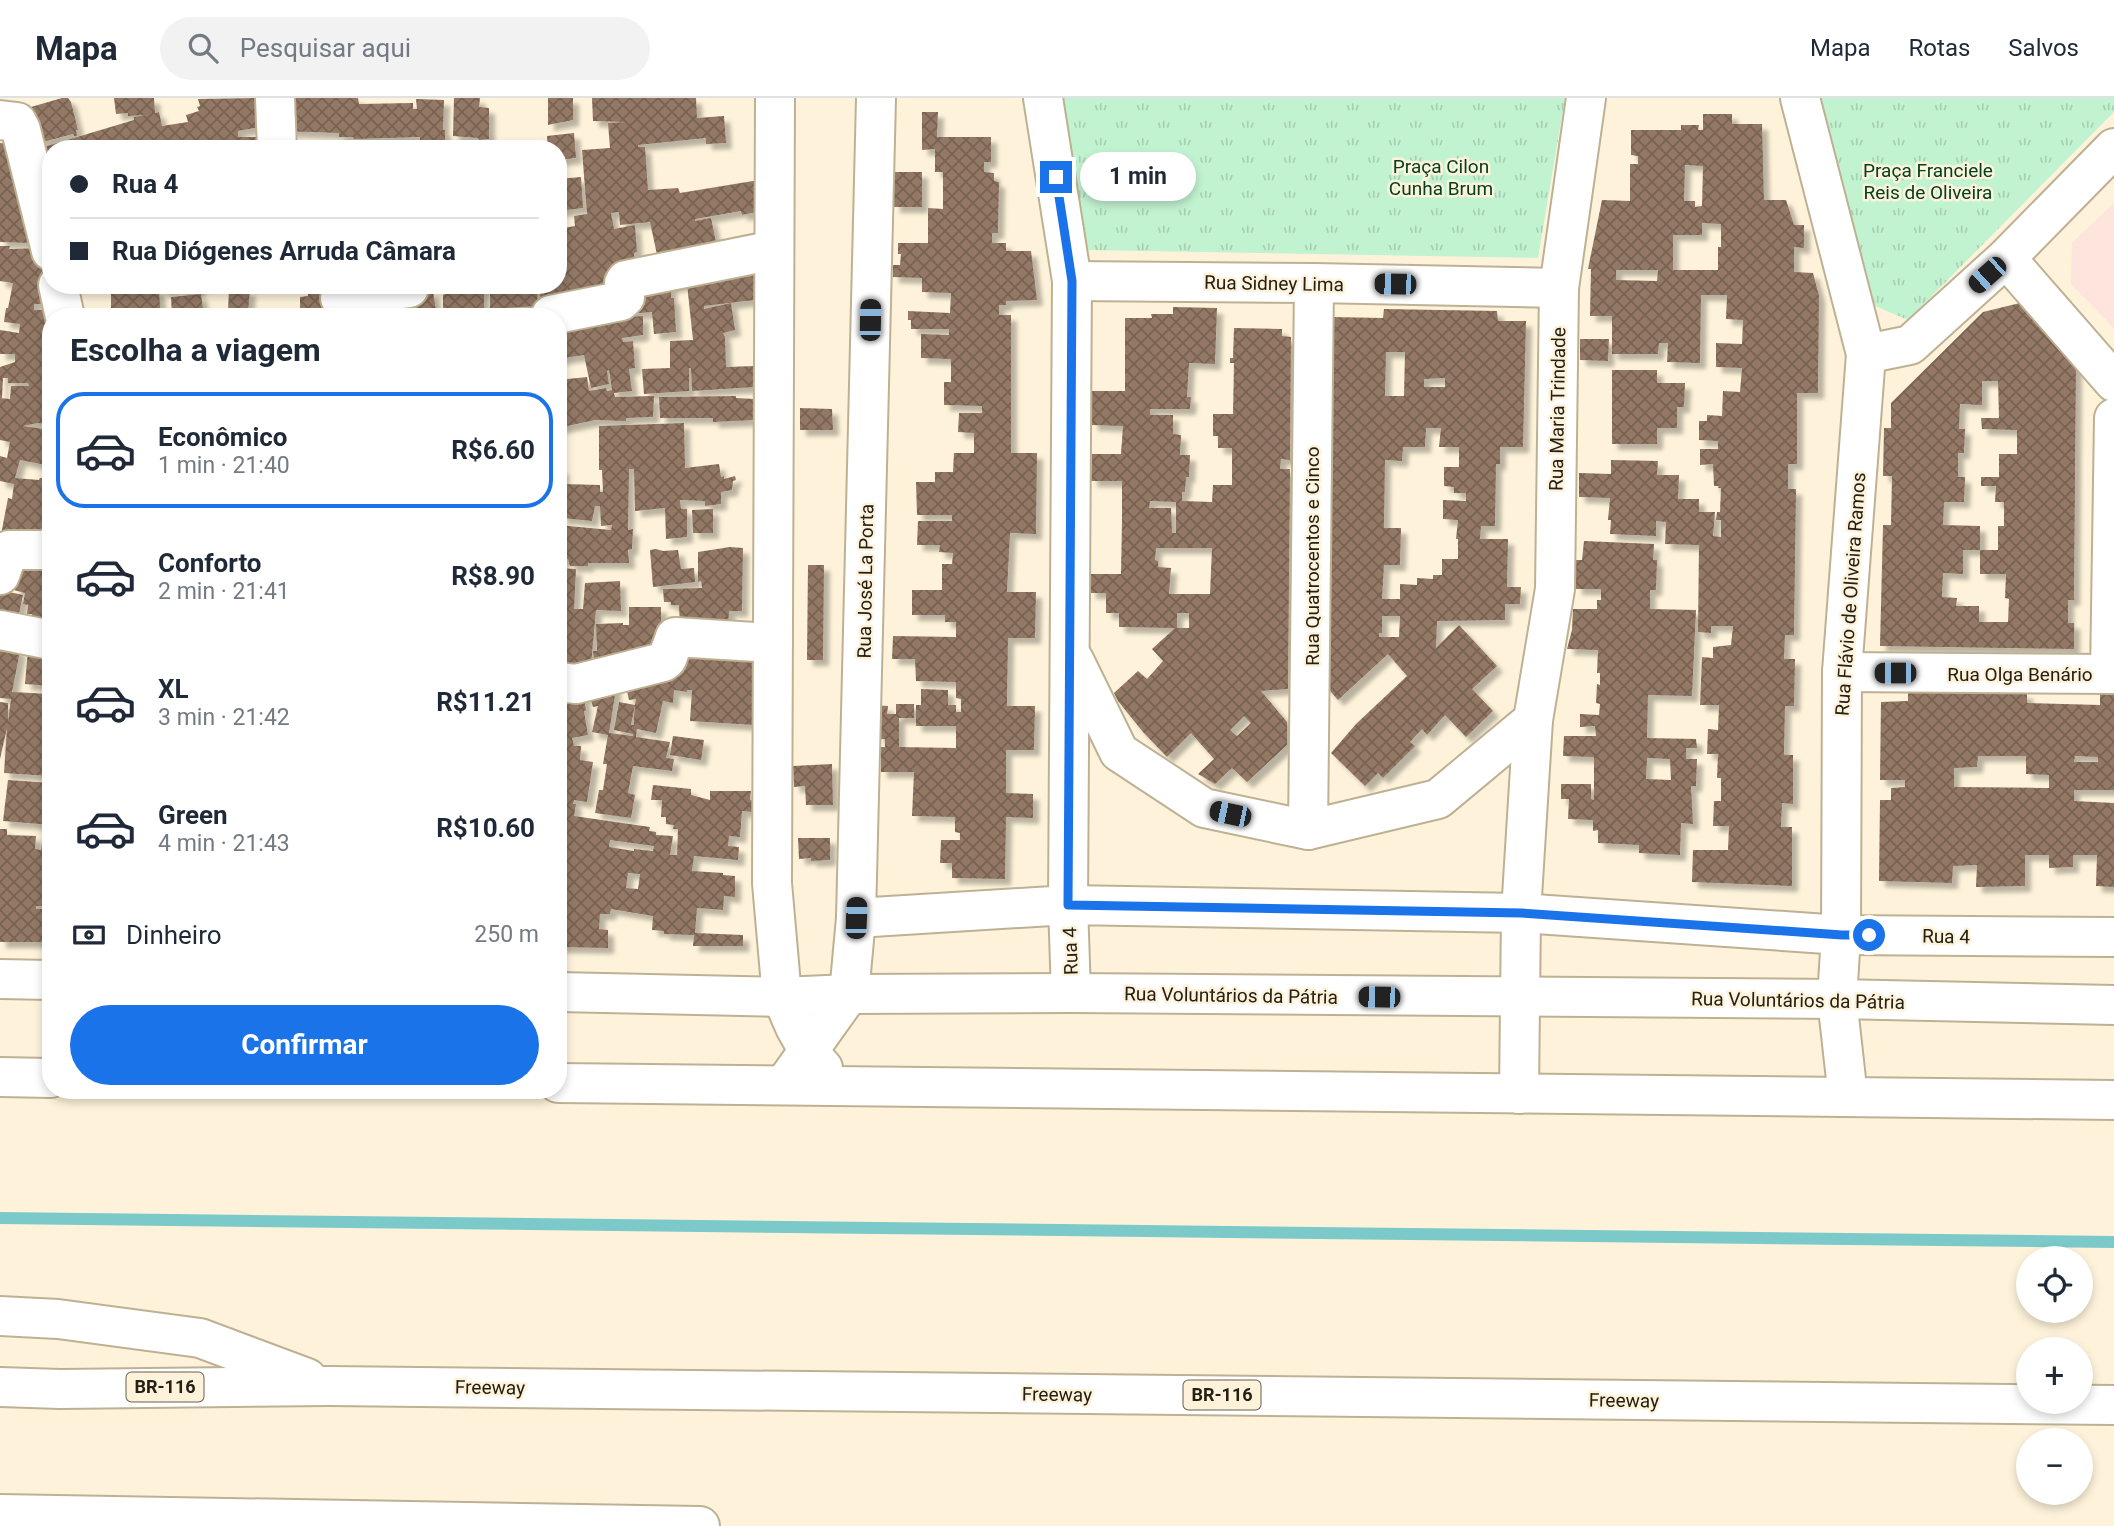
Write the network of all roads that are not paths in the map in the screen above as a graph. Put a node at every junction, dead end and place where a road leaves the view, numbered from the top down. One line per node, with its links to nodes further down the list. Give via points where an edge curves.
1 (275, 98): 8 (main road)
2 (775, 98): 11 (main road)
3 (876, 98): 35 (main road, Rua José La Porta)
4 (1043, 98): 13 (main road)
5 (1587, 98): 15 (main road, Rua Maria Trindade)
6 (1800, 98): 19 (main road, Rua Flávio de Oliveira Ramos)
7 (0, 120): 10 (main road, via 17,122 21,130)
8 (277, 140)
9 (2114, 148): 12 (main road)
10 (42, 215)
11 (774, 250): 18 (main road, via 626,280 621,301); 26 (main road)
12 (2006, 258): 19 (main road, via 1910,345); 20 (main road)
13 (1072, 281): 14 (main road, Rua Sidney Lima); 27 (main road)
14 (1314, 283): 15 (main road, Rua Sidney Lima); 32 (main road, Rua Quatrocentos e Cinco)
15 (1559, 288): 31 (main road, Rua Maria Trindade, via 1555,589)
16 (368, 294): 17 (main road)
17 (340, 298)
18 (567, 312)
19 (1867, 354): 28 (main road, Rua Flávio de Oliveira Ramos)
20 (2114, 382)
21 (2114, 418): 29 (main road)
22 (42, 551): 23 (main road, via 9,550)
23 (0, 575)
24 (0, 630): 25 (main road)
25 (42, 638)
26 (773, 643): 30 (main road, via 675,637 663,662); 43 (main road, via 772,883)
27 (1070, 653): 32 (main road, via 1119,752 1204,808); 33 (main road)
28 (1842, 672): 29 (main road, Rua Olga Benário); 36 (main road, Rua Flávio de Oliveira Ramos)
29 (2112, 674)
30 (567, 683)
31 (1533, 720): 32 (main road, via 1438,799); 34 (main road, Rua Maria Trindade)
32 (1308, 830)
33 (1068, 905): 34 (main road, Rua 4); 35 (main road); 41 (main road, Rua 4)
34 (1521, 913): 36 (main road, Rua 4); 44 (main road, Rua Maria Trindade)
35 (856, 918): 42 (main road, Rua José La Porta)
36 (1842, 935): 37 (main road, Rua 4); 45 (main road, Rua Flávio de Oliveira Ramos)
37 (2114, 937)
38 (0, 979): 39 (main road)
39 (42, 980)
40 (567, 992): 43 (main road, Rua Voluntários da Pátria)
41 (1071, 993): 42 (main road, Rua Voluntários da Pátria); 44 (main road, Rua Voluntários da Pátria)
42 (849, 994): 43 (main road, Rua Voluntários da Pátria); 47 (main road, Rua José La Porta)
43 (782, 997): 47 (main road)
44 (1519, 998): 45 (main road, Rua Voluntários da Pátria); 53 (main road, Rua Maria Trindade)
45 (1837, 999): 46 (main road, Rua Voluntários da Pátria); 54 (main road, Rua Flávio de Oliveira Ramos)
46 (2114, 1006)
47 (809, 1052): 51 (main road, Rua José La Porta); 52 (main road)
48 (0, 1077): 49 (main road)
49 (42, 1078)
50 (567, 1083): 51 (main road)
51 (784, 1085): 52 (main road)
52 (839, 1086): 53 (main road)
53 (1519, 1094): 54 (main road)
54 (1848, 1097): 55 (main road)
55 (2114, 1100)
56 (0, 1316): 57 (main road, via 200,1338)
57 (329, 1386): 58 (main road, Freeway / BR-116); 59 (main road, Freeway / BR-116)
58 (0, 1387)
59 (2114, 1405)
60 (0, 1514): 61 (main road)
61 (701, 1526)

